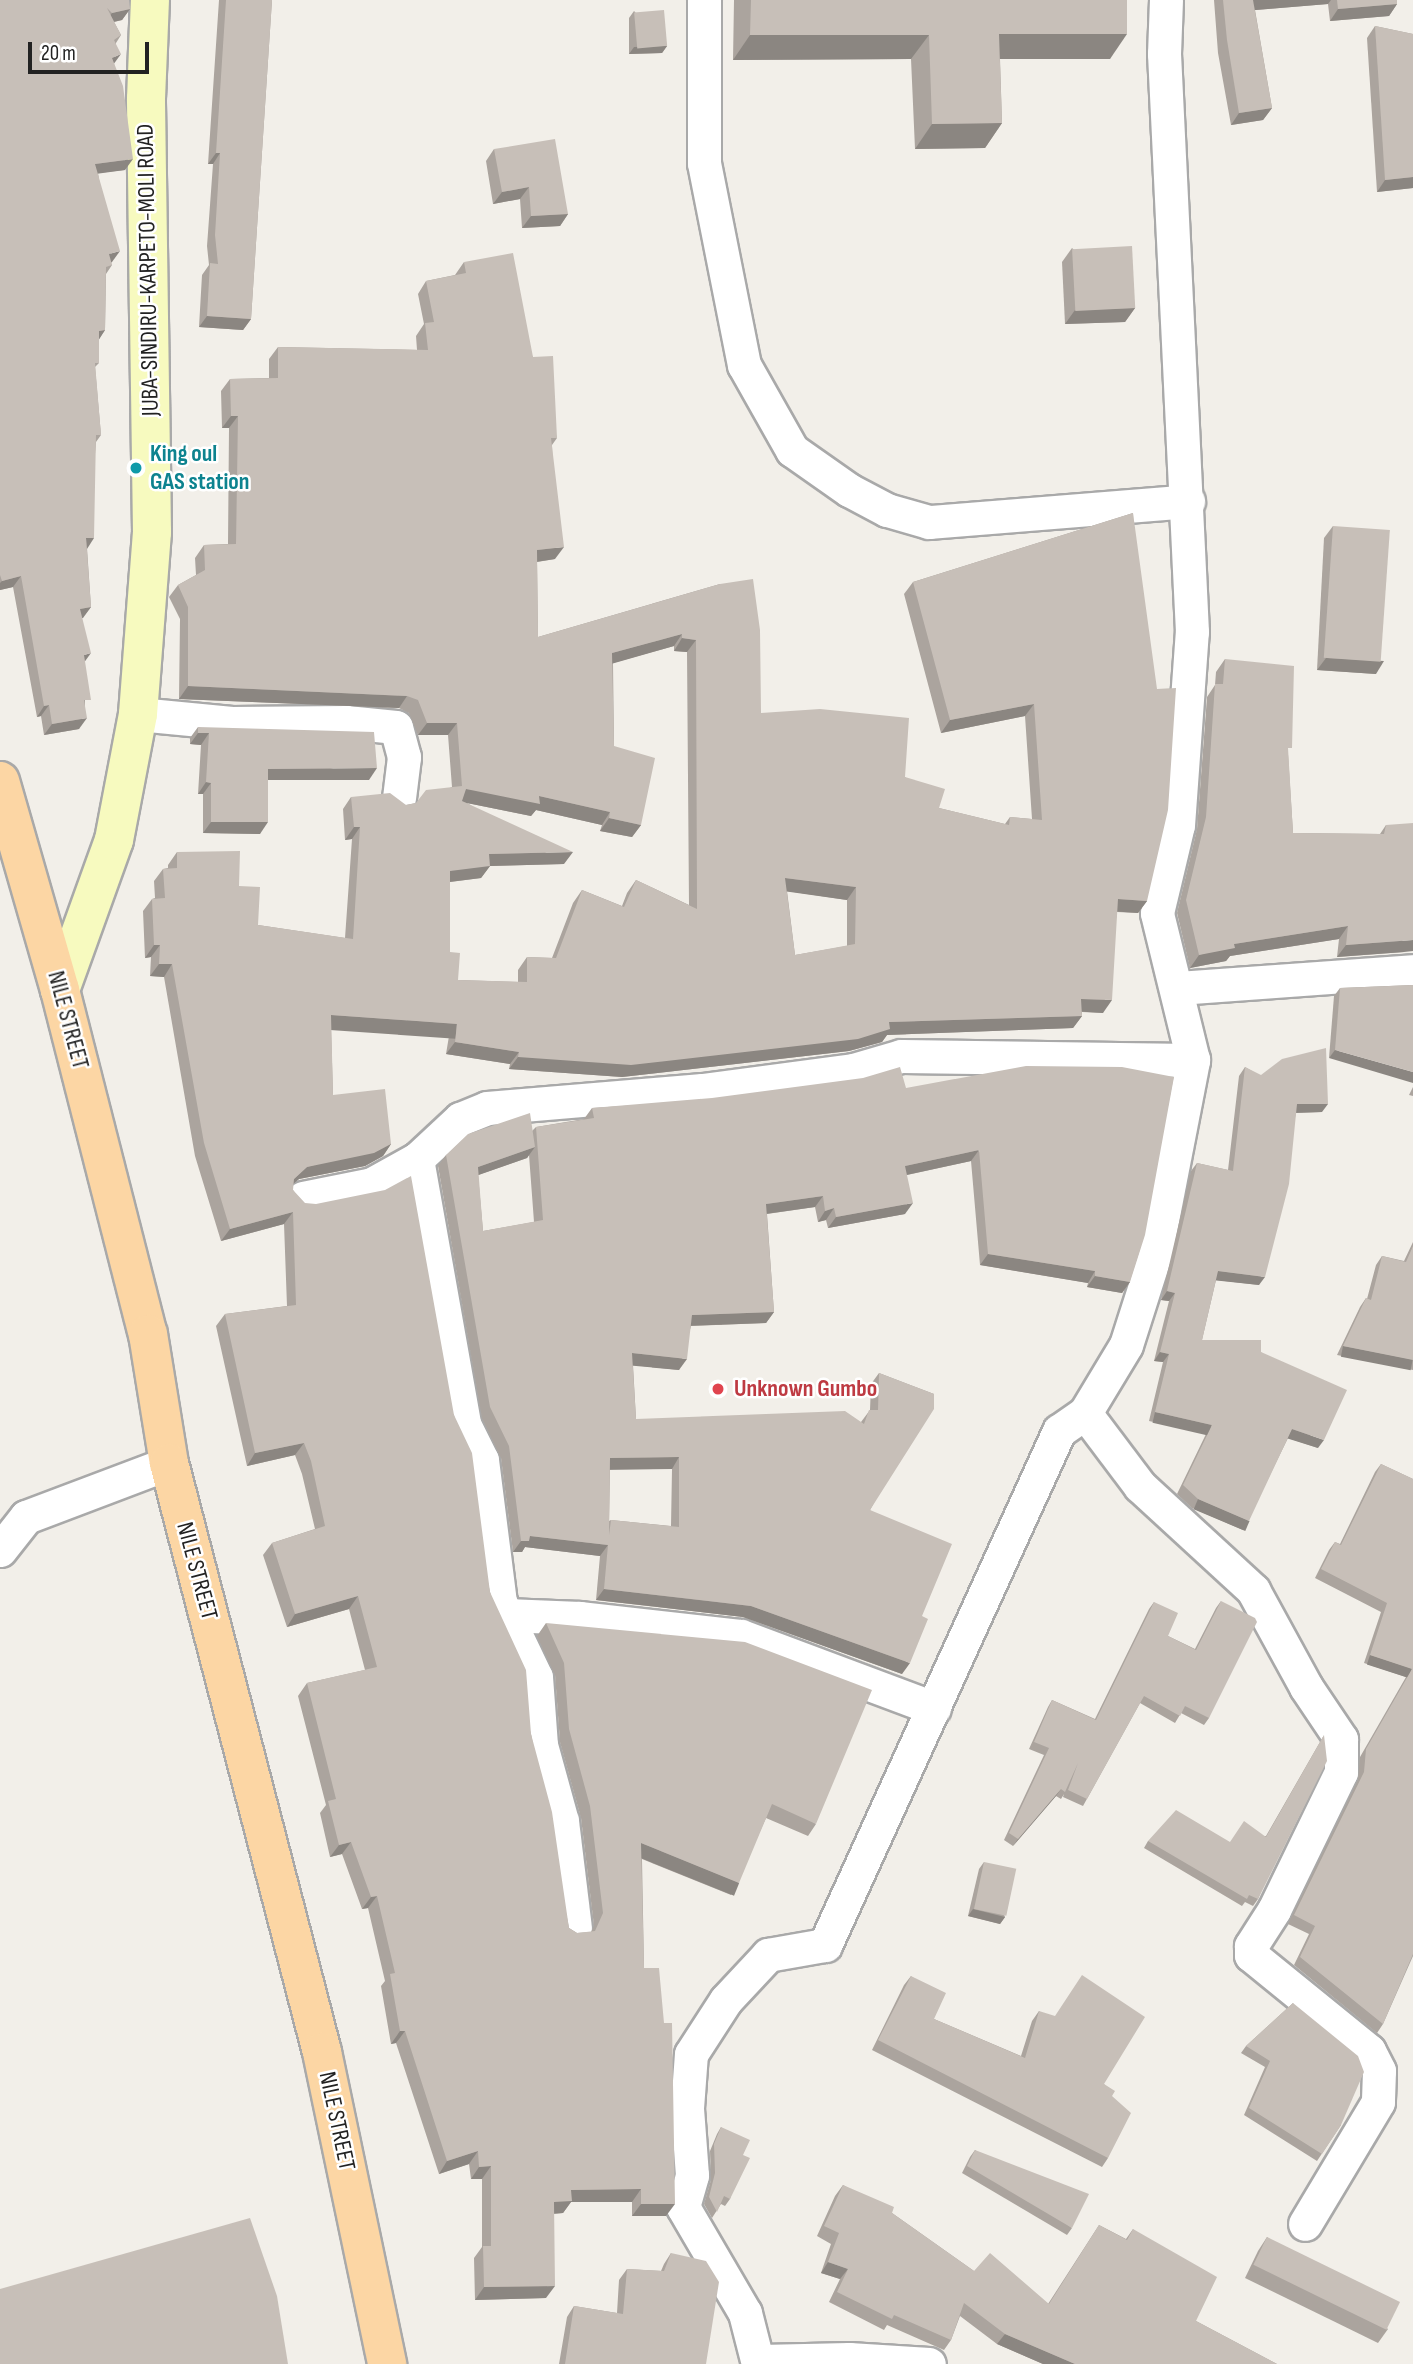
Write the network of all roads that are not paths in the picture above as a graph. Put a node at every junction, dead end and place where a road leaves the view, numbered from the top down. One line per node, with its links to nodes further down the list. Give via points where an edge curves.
1 (150, 0): 5 (main road, JUBA-SINDIRU-KARPETO-MOLI ROAD, via 146,99 152,532)
2 (704, 0): 4 (street, via 704,163 744,365 792,450 887,510 929,522)
3 (1166, 0): 4 (street, via 1164,54)
4 (1188, 501): 9 (street, via 1192,632 1178,825 1157,913)
5 (138, 714): 7 (street, via 232,723 396,726 404,757); 10 (main road, JUBA-SINDIRU-KARPETO-MOLI ROAD, via 114,840)
6 (0, 781): 10 (main road, NILE STREET)
7 (399, 798)
8 (1413, 971): 9 (street)
9 (1177, 988): 11 (street)
10 (60, 990): 15 (main road, NILE STREET, via 148,1334)
11 (1193, 1060): 12 (street, via 901,1056 853,1070 702,1090 487,1108 460,1119); 14 (street, via 1156,1251 1126,1345)
12 (416, 1159): 13 (street, via 372,1184); 17 (street, via 464,1424 482,1460 500,1602)
13 (303, 1198)
14 (1085, 1413): 18 (street, via 1059,1431); 20 (street, via 1140,1486 1253,1590 1306,1687 1341,1739 1341,1772 1274,1910 1251,1946 1251,1955 1369,2051 1379,2071 1378,2102)
15 (169, 1463): 16 (street, via 26,1517); 22 (main road, NILE STREET, via 322,2052)
16 (0, 1549)
17 (506, 1615): 18 (street, via 580,1618 741,1636); 19 (street, via 536,1677 541,1745 562,1821)
18 (934, 1708): 21 (street, via 825,1945 768,1955 726,2000 691,2054 687,2108 692,2175 683,2207 745,2313)
19 (575, 1928)
20 (1305, 2224)
21 (759, 2362): 23 (street, via 849,2358)
22 (387, 2364)
23 (929, 2364)

